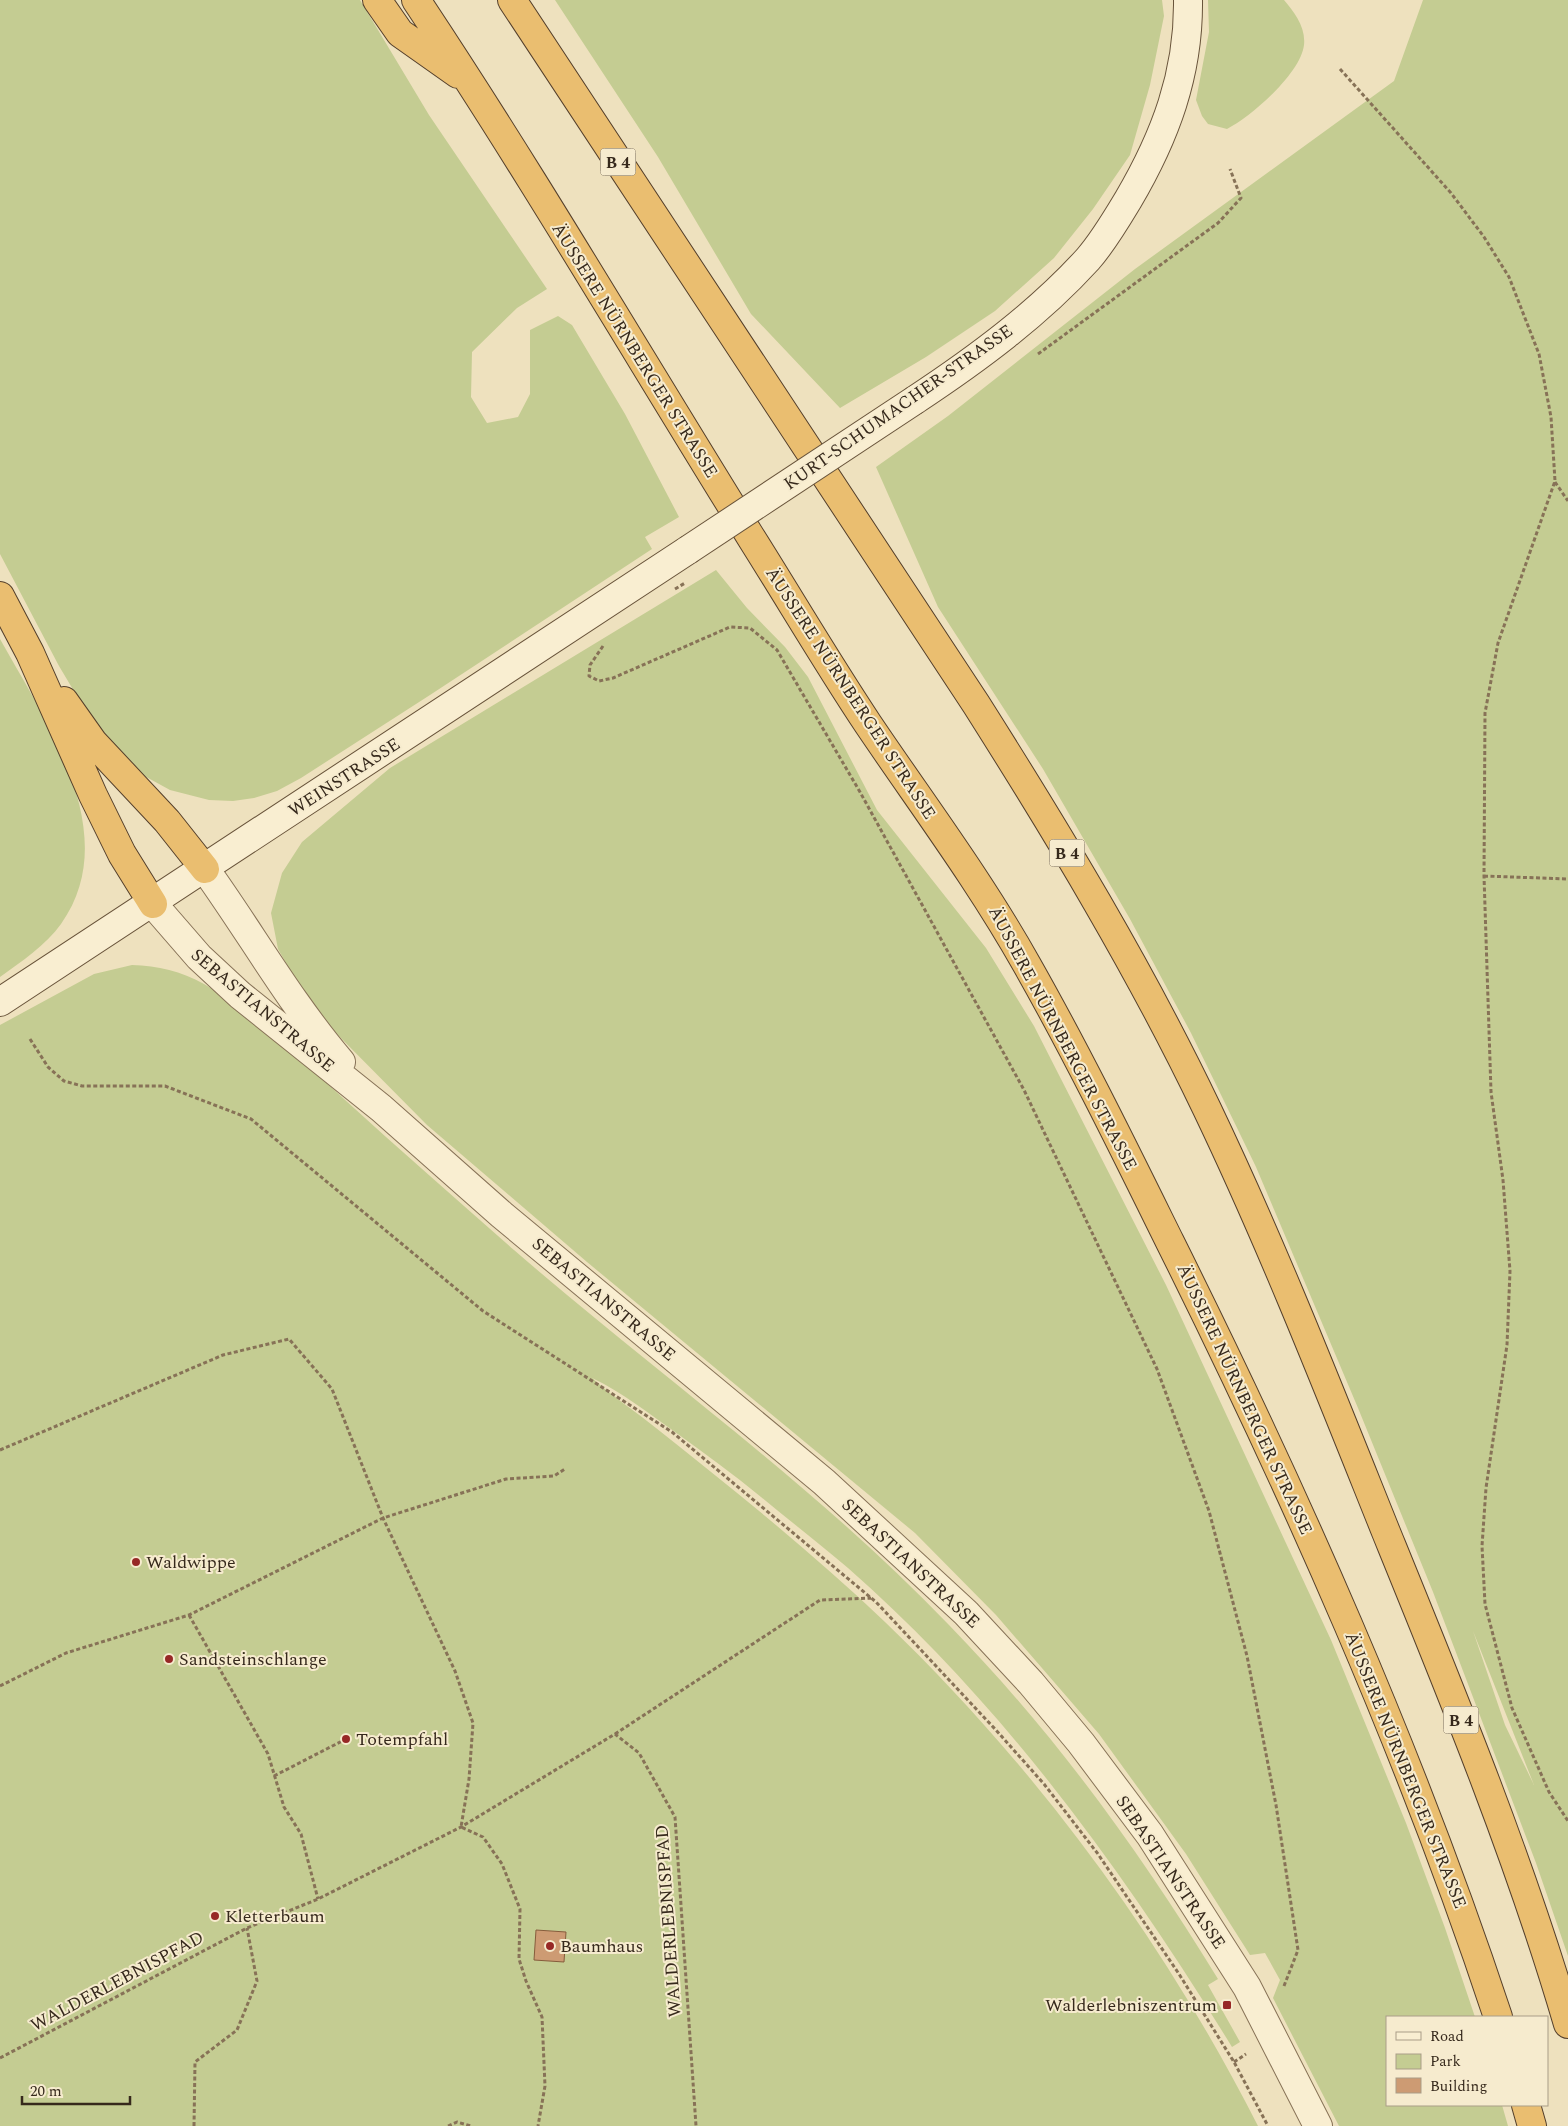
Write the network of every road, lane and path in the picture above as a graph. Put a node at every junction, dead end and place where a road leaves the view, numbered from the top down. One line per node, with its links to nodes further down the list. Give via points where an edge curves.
1 (378, 0): 6 (highway, via 400,33)
2 (416, 0): 6 (highway, ÄUSSERE NÜRNBERGER STRASSE)
3 (512, 0): 37 (highway, B 4, via 976,704 1045,813 1146,990 1259,1221 1344,1429 1493,1801)
4 (1188, 0): 11 (street, KURT-SCHUMACHER-STRASSE, bridge, via 1185,49 1170,113 1152,160 1089,258 1052,296 963,367)
5 (1340, 69): 9 (path, via 1451,192 1509,277 1539,354 1551,416)
6 (471, 82): 35 (highway, ÄUSSERE NÜRNBERGER STRASSE, via 859,710 984,893 1027,965 1210,1322 1312,1539 1415,1785)
7 (1230, 170): 8 (path, via 1241,198 1218,223)
8 (1036, 355)
9 (1555, 481): 10 (path); 16 (path, via 1498,643 1487,704)
10 (1568, 501)
11 (688, 550): 15 (street, WEINSTRASSE)
12 (0, 596): 14 (highway)
13 (604, 644): 36 (path, via 590,665 589,676 598,681 613,678 730,627 750,628 777,650 860,792 1029,1099 1157,1369 1209,1511 1247,1656 1276,1805 1298,1950)
14 (30, 653): 15 (highway, via 93,742 167,821); 18 (highway, via 93,795 122,854)
15 (205, 869): 18 (street, WEINSTRASSE); 21 (street, SEBASTIANSTRASSE, via 301,1011)
16 (1484, 876): 17 (path); 31 (path, via 1491,1092 1504,1180 1510,1271 1507,1345 1486,1488 1482,1546 1485,1604 1512,1708 1549,1792)
17 (1568, 879)
18 (153, 904): 19 (street, WEINSTRASSE); 21 (street, SEBASTIANSTRASSE, via 199,957 233,988)
19 (0, 1002)
20 (30, 1039): 25 (path, via 48,1067 64,1081 82,1086 165,1086 251,1119 483,1311 672,1432)
21 (381, 1108): 36 (street, SEBASTIANSTRASSE, via 502,1214 824,1482 966,1613 1081,1743 1150,1835 1247,1987)
22 (0, 1450): 24 (path, via 223,1355 289,1339 332,1389)
23 (565, 1469): 24 (path, via 554,1476 506,1479)
24 (383, 1518): 26 (path); 32 (path, via 455,1671 473,1723 470,1779)
25 (871, 1598): 28 (path, via 820,1600); 45 (path, via 995,1728 1098,1854 1179,1974 1234,2062)
26 (189, 1615): 27 (path, via 66,1653); 30 (path, via 268,1754)
27 (0, 1686)
28 (615, 1734): 32 (path, WALDERLEBNISPFAD); 44 (path, WALDERLEBNISPFAD, via 639,1753 675,1817)
29 (346, 1739): 30 (path)
30 (274, 1776): 33 (path, via 284,1807 301,1834)
31 (1568, 1821)
32 (461, 1827): 33 (path, WALDERLEBNISPFAD); 43 (path, via 483,1837 502,1864 520,1909 519,1959 542,2017 544,2086)
33 (318, 1899): 34 (path, WALDERLEBNISPFAD)
34 (247, 1928): 38 (path, WALDERLEBNISPFAD); 40 (path, via 257,1981 237,2030 195,2062)
35 (1498, 2016)
36 (1264, 2022): 46 (street, SEBASTIANSTRASSE)
37 (1568, 2024)
38 (0, 2058)
39 (1526, 2106): 47 (highway)
40 (194, 2126)
41 (448, 2126): 42 (path, via 457,2122)
42 (471, 2126)
43 (538, 2126)
44 (696, 2126)
45 (1268, 2126)
46 (1318, 2126)
47 (1532, 2126)

